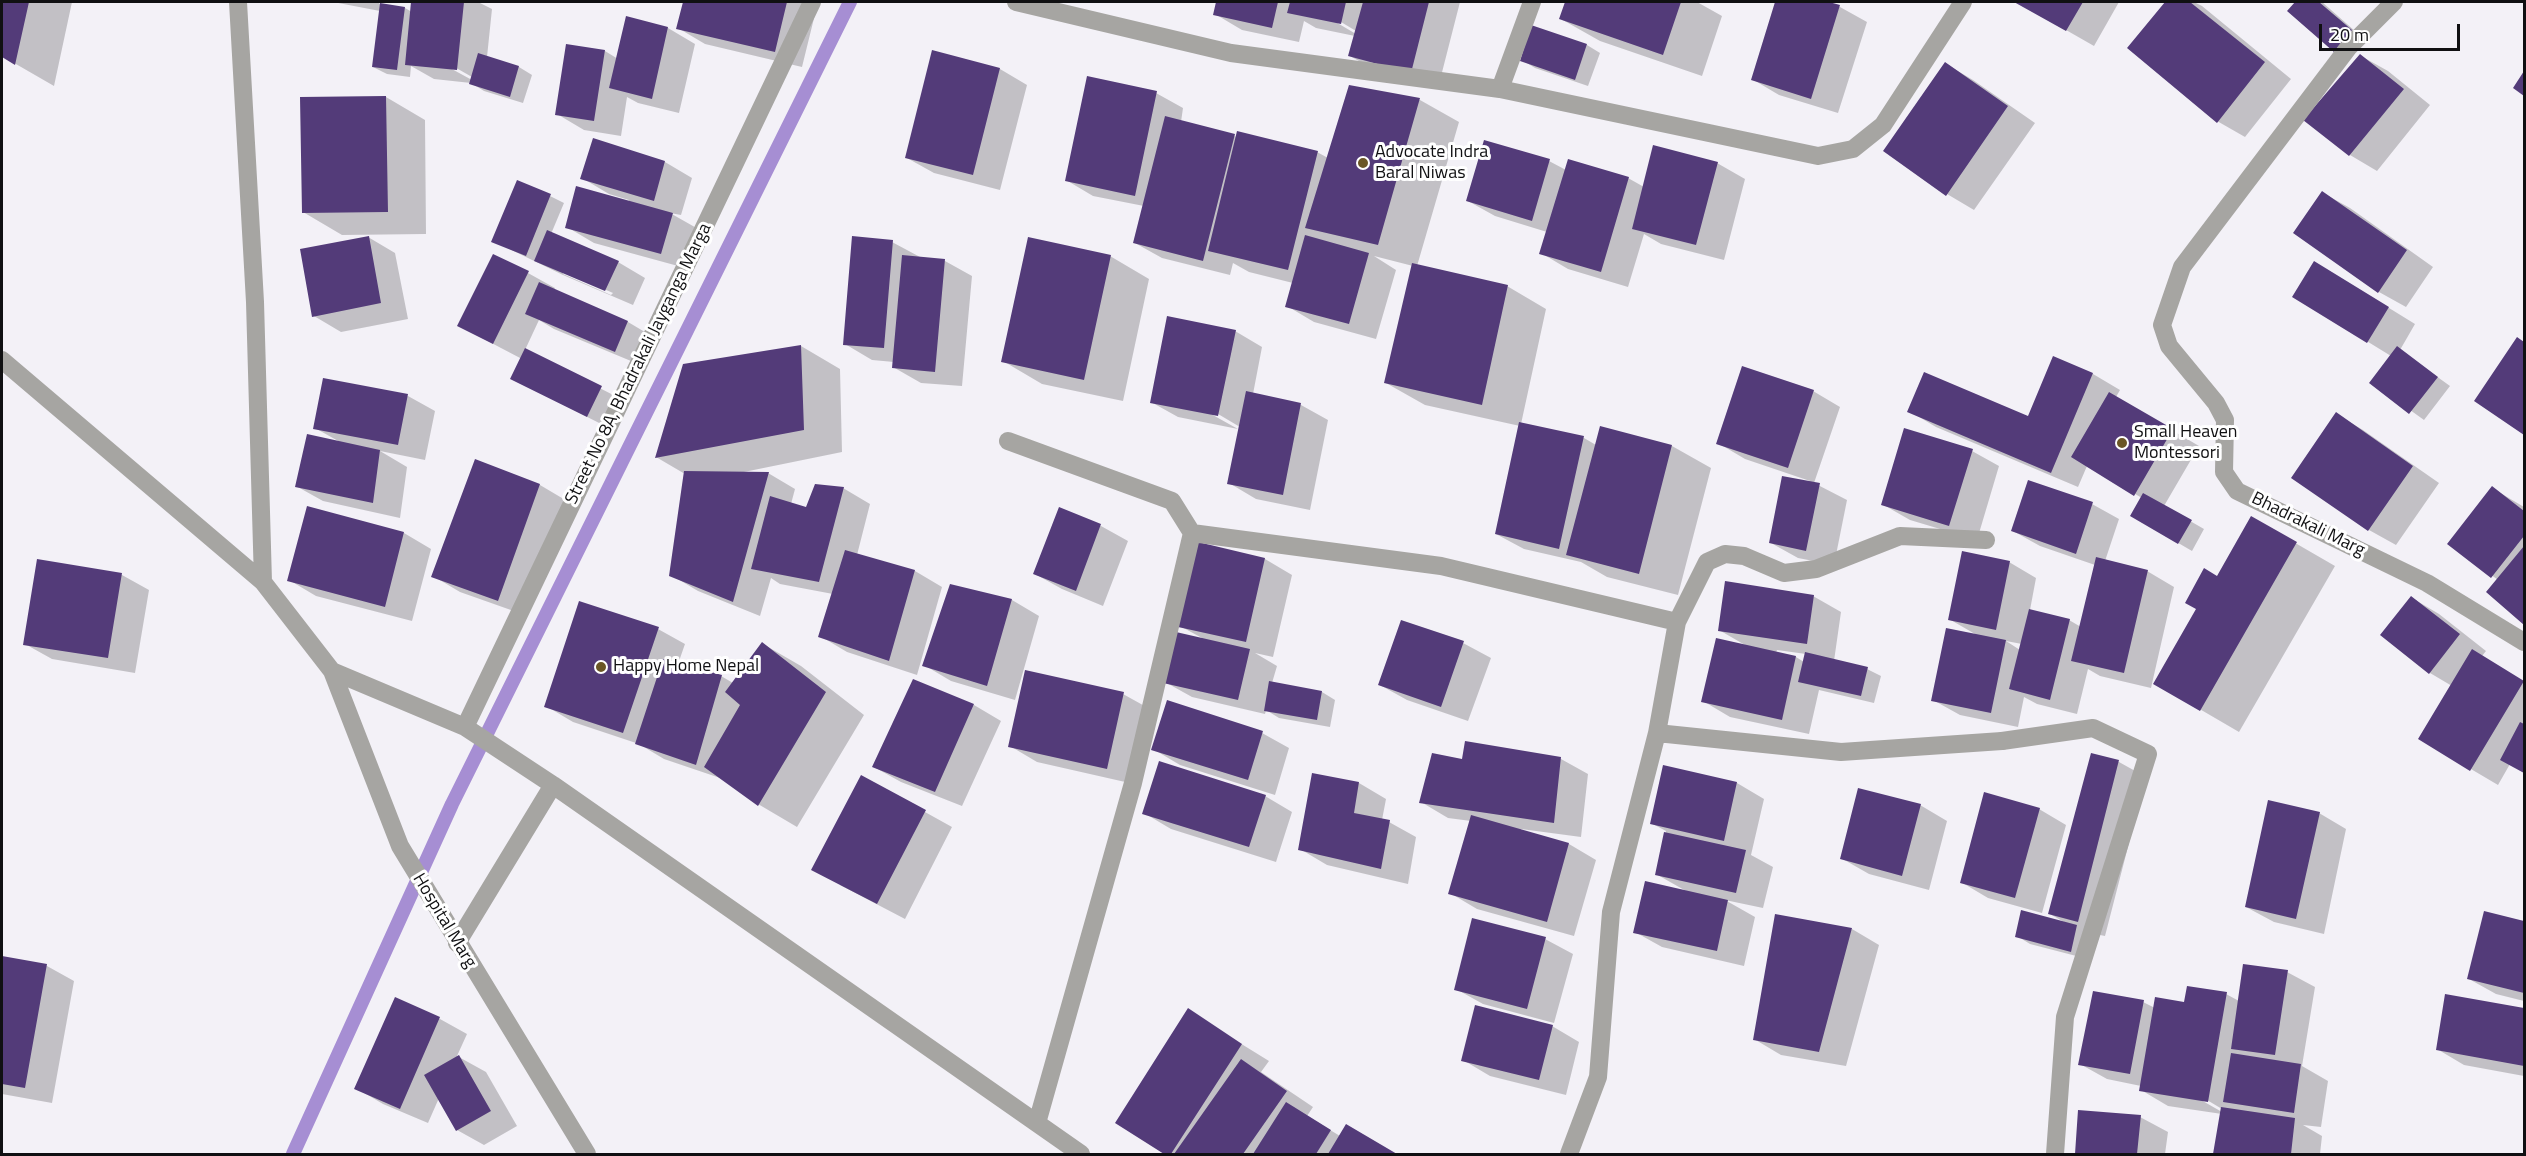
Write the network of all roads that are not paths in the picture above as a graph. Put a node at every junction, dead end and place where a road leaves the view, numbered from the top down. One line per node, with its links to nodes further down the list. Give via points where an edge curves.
1 (238, 2): 13 (street, via 255,302)
2 (812, 2): 17 (street, Street No 8A, Bhadrakali Jayganga Marga)
3 (1016, 2): 7 (street, via 1231,53)
4 (1532, 2): 7 (street)
5 (1963, 2): 7 (street, via 1883,125 1853,149 1818,156)
6 (2394, 2): 15 (street, Bhadrakali Marg, via 2348,48 2182,267 2162,325 2169,346 2216,403 2225,420 2224,472 2237,491 2427,583)
7 (1500, 89)
8 (2, 361): 9 (street); 13 (street)
9 (2, 369)
10 (1008, 441): 11 (street, via 1172,501)
11 (1192, 534): 14 (street, via 1441,566); 21 (street, via 1133,783)
12 (1986, 540): 14 (street, via 1900,536 1816,569 1784,573 1744,556 1725,554 1707,562)
13 (263, 582): 16 (street)
14 (1677, 622): 18 (street)
15 (2524, 642)
16 (332, 671): 17 (street); 20 (street, Hospital Marg, via 400,846)
17 (465, 727): 19 (street)
18 (1657, 732): 24 (street, via 1611,912 1598,1077); 25 (street, via 1841,752 2002,741 2094,728 2148,754 2065,1017)
19 (554, 785): 20 (street); 21 (street)
20 (457, 943): 22 (street, Hospital Marg)
21 (1037, 1123): 23 (street)
22 (587, 1155)
23 (1081, 1155)
24 (1569, 1155)
25 (2055, 1155)

